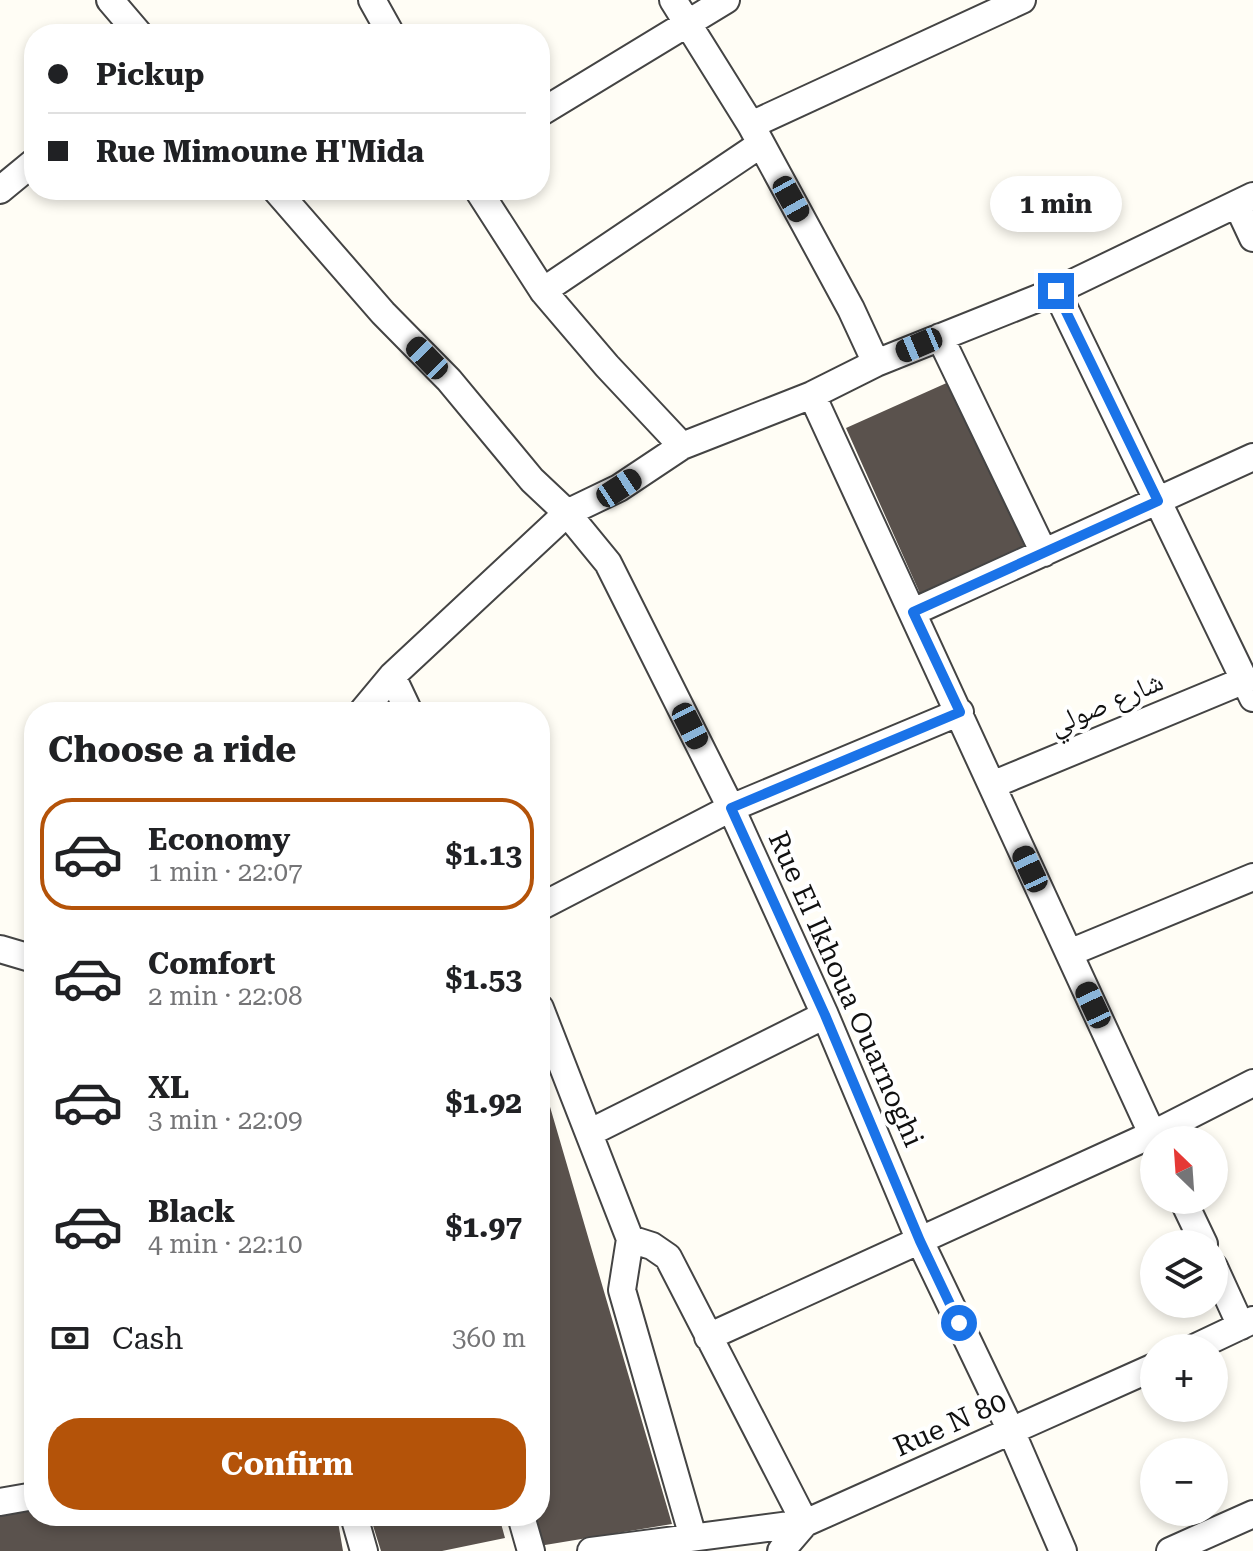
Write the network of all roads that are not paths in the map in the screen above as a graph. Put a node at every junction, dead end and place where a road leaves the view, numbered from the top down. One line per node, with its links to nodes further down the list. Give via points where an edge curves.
1 (110, 0): 7 (street)
2 (372, 0): 8 (street)
3 (673, 0): 6 (street)
4 (726, 0): 6 (street)
5 (1022, 0): 10 (street)
6 (686, 23): 9 (street); 10 (street)
7 (130, 24)
8 (385, 24)
9 (550, 107)
10 (756, 134): 17 (street); 20 (street)
11 (24, 170): 12 (street)
12 (0, 190)
13 (285, 200): 25 (street, Rue EI Ikhoua Ouarnoghi)
14 (484, 200): 17 (street)
15 (1245, 200): 16 (street); 18 (street)
16 (1253, 238)
17 (543, 291): 22 (street)
18 (1056, 291): 19 (street); 24 (street)
19 (940, 337): 20 (street); 26 (street)
20 (876, 363): 21 (street)
21 (812, 395): 22 (street); 27 (street)
22 (682, 446): 25 (street, via 619,488)
23 (1253, 457): 24 (street)
24 (1158, 501): 26 (street); 29 (street)
25 (567, 513): 28 (street); 34 (street, Rue EI Ikhoua Ouarnoghi, via 608,563)
26 (1044, 553): 27 (street)
27 (913, 612): 32 (street)
28 (392, 676): 30 (street); 31 (street)
29 (1249, 689): 33 (street, شارع صولي)
30 (370, 702)
31 (404, 702)
32 (960, 712): 33 (street); 34 (street)
33 (992, 785): 38 (street)
34 (731, 808): 36 (street); 40 (street, Rue EI Ikhoua Ouarnoghi)
35 (1253, 877): 38 (street)
36 (550, 902)
37 (0, 949): 39 (street)
38 (1069, 953): 43 (street)
39 (24, 956)
40 (825, 1015): 45 (street); 48 (street, Rue EI Ikhoua Ouarnoghi)
41 (550, 1034): 45 (street)
42 (1253, 1083): 44 (street)
43 (1149, 1126)
44 (1174, 1126)
45 (589, 1133): 47 (street)
46 (1140, 1143): 48 (street)
47 (630, 1239): 52 (street, via 668,1257); 61 (street, via 622,1290)
48 (920, 1241): 52 (street); 54 (street, Rue EI Ikhoua Ouarnoghi)
49 (1228, 1291): 50 (street)
50 (1247, 1323): 51 (street)
51 (1224, 1334)
52 (708, 1337): 58 (street)
53 (1140, 1374): 54 (street, Rue N 80)
54 (1012, 1433): 58 (street, Rue N 80); 66 (street, Rue EI Ikhoua Ouarnoghi)
55 (24, 1498): 56 (street)
56 (0, 1502)
57 (1253, 1514): 67 (street)
58 (805, 1523): 61 (street); 65 (street, Rue N 80)
59 (357, 1526): 62 (street)
60 (524, 1526): 63 (street)
61 (693, 1537): 64 (street)
62 (364, 1551)
63 (531, 1551)
64 (591, 1551)
65 (781, 1551)
66 (1063, 1551)
67 (1170, 1551)

